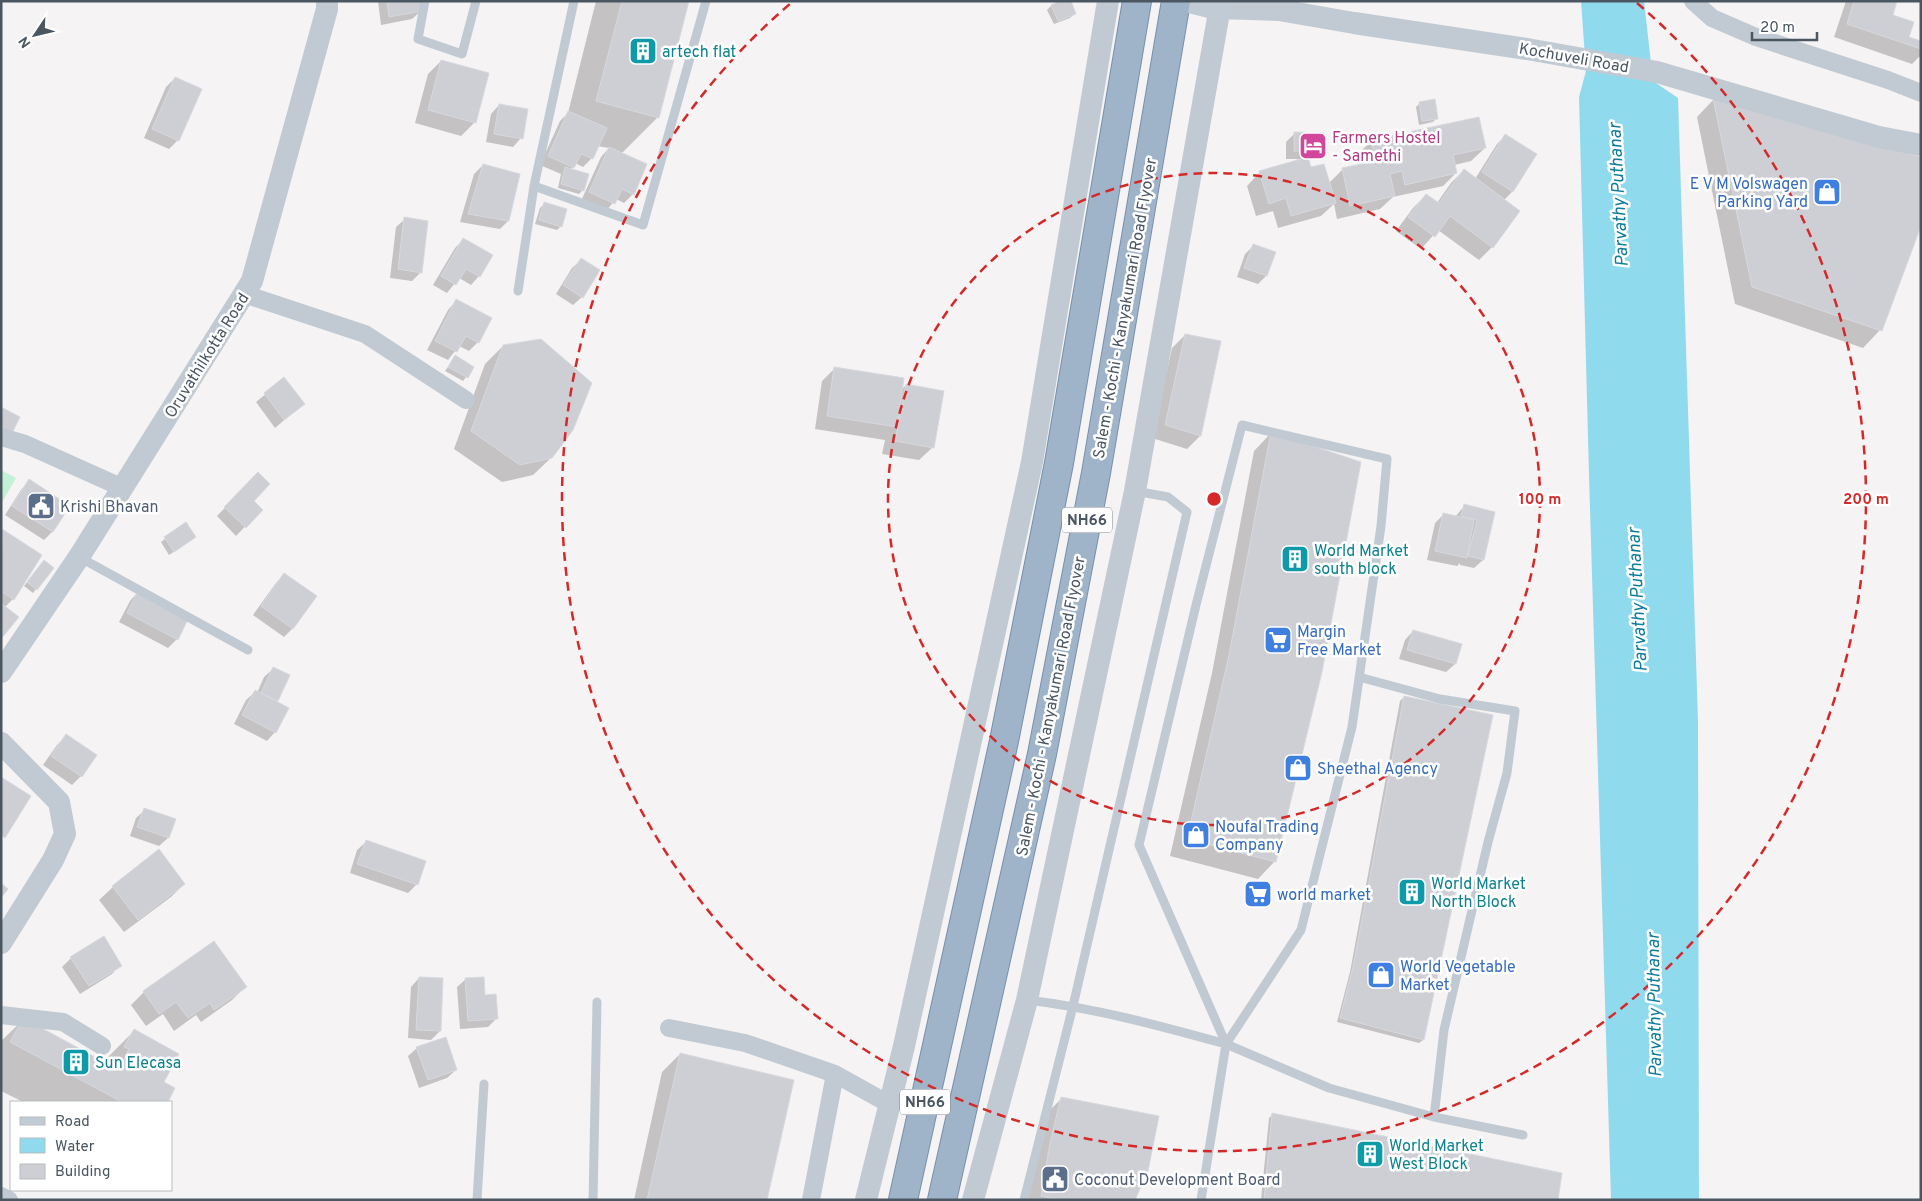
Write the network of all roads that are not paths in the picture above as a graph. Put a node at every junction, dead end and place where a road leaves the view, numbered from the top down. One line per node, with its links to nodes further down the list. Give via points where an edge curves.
1 (327, 1): 16 (street, Oruvathilkotta Road, via 252,280)
2 (425, 1): 3 (lane, via 418,39 462,54)
3 (476, 1)
4 (574, 1): 14 (lane)
5 (706, 1): 14 (lane, via 643,225)
6 (1108, 1): 36 (street, via 1032,462)
7 (1693, 1): 12 (street, via 1712,18 1756,37)
8 (1137, 2): 45 (highway, NH66, via 1053,492 1002,750)
9 (1181, 5): 10 (main road); 46 (highway, Salem - Kochi - Kanyakumari Road Flyover / NH66, via 1042,754)
10 (1220, 5): 11 (street, Kochuveli Road); 20 (street)
11 (1270, 6): 13 (street, Kochuveli Road, via 1657,72 1879,137)
12 (1921, 93)
13 (1921, 145)
14 (534, 186): 15 (lane)
15 (518, 291)
16 (244, 294): 17 (street, via 365,334); 19 (street, Oruvathilkotta Road)
17 (466, 400)
18 (1, 437): 19 (street, via 25,444)
19 (122, 488): 21 (street, Oruvathilkotta Road)
20 (1135, 491): 27 (street); 29 (lane, via 1168,497 1187,512)
21 (79, 557): 22 (lane); 23 (street, Oruvathilkotta Road)
22 (248, 650)
23 (1, 672)
24 (1359, 676): 32 (lane, via 1352,727 1301,930); 32 (lane, via 1381,526 1387,459 1242,425 1139,845); 37 (lane, via 1440,699 1515,711 1507,773 1444,1030)
25 (1, 743): 26 (street, via 59,802 66,834)
26 (1, 943)
27 (1027, 1000): 29 (lane); 47 (street)
28 (597, 1002): 42 (lane)
29 (1073, 1006): 32 (lane); 48 (lane)
30 (1, 1015): 33 (street, via 63,1022)
31 (669, 1028): 34 (street, via 745,1043)
32 (1226, 1044): 37 (lane, via 1329,1088); 49 (lane)
33 (102, 1046)
34 (835, 1074): 36 (street); 43 (street)
35 (484, 1084): 41 (lane)
36 (889, 1104): 44 (street)
37 (1434, 1117): 38 (lane)
38 (1522, 1135)
39 (1, 1196): 40 (street)
40 (9, 1200)
41 (477, 1200)
42 (593, 1200)
43 (811, 1200)
44 (866, 1200)
45 (903, 1200)
46 (942, 1200)
47 (973, 1200)
48 (1024, 1200)
49 (1201, 1200)

